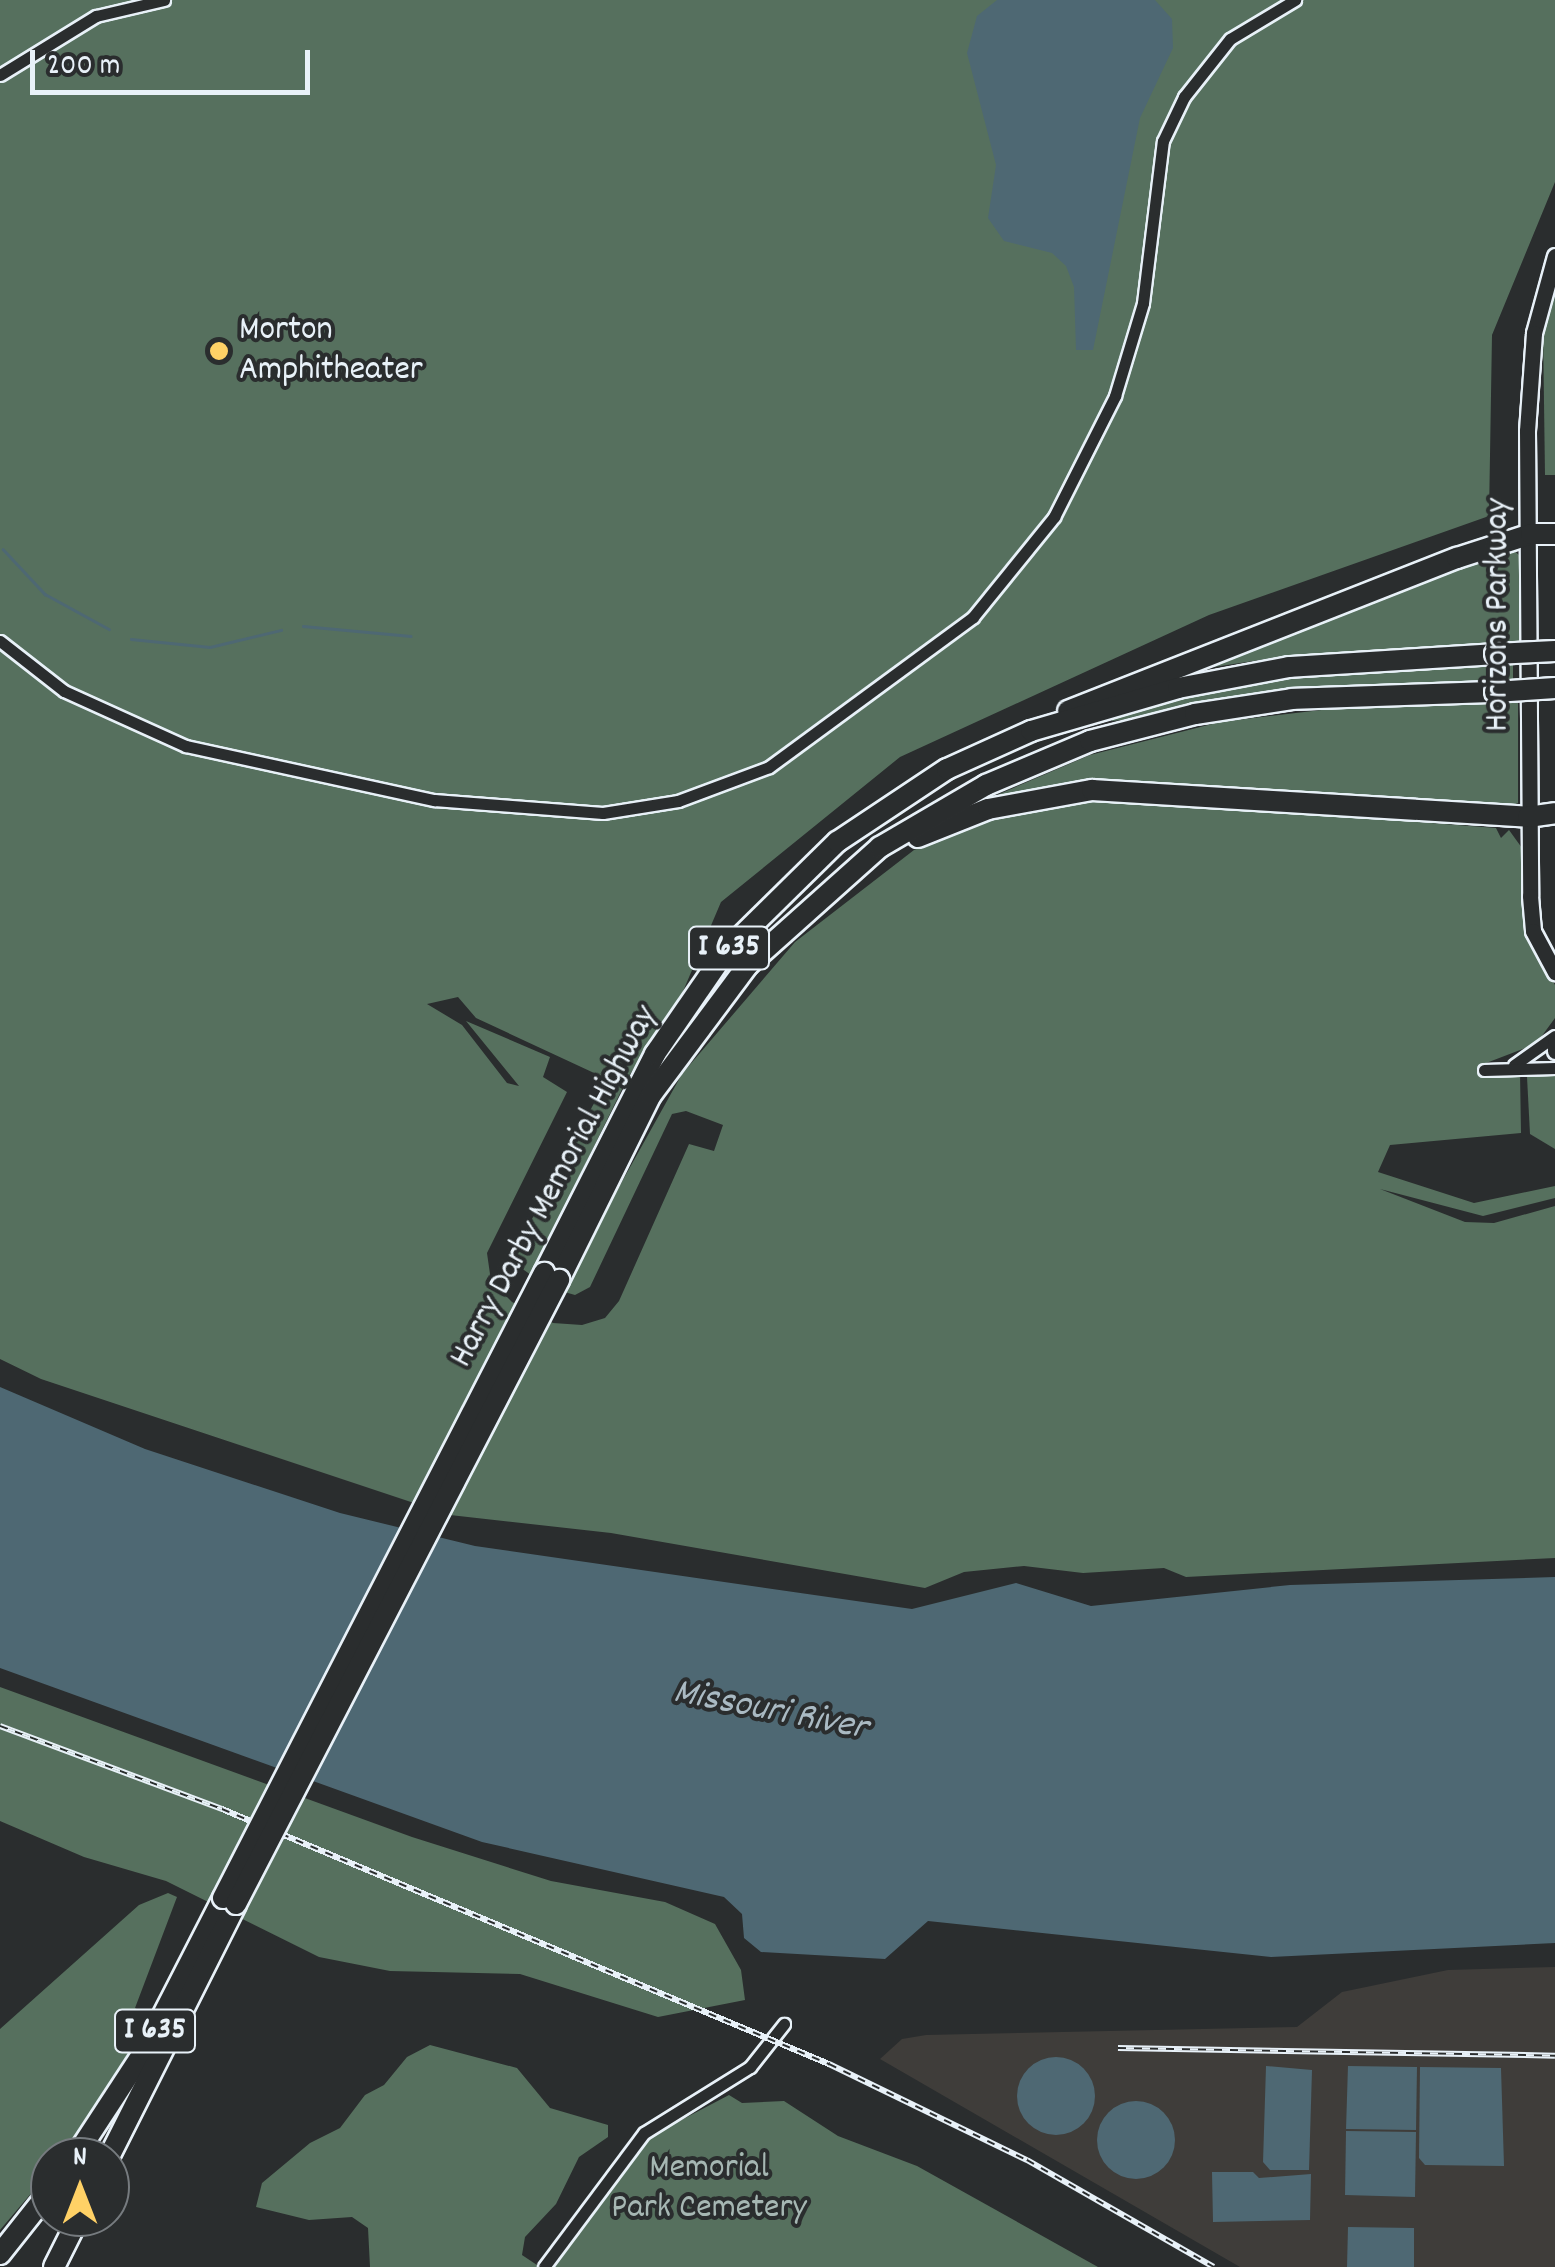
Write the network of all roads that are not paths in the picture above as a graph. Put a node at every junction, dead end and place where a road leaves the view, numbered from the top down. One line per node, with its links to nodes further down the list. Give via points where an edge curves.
1 (164, 0): 3 (street, via 96,16)
2 (1296, 0): 7 (street, via 1230,40 1184,97 1164,141 1142,304 1115,396 1054,518 973,617 769,767 678,801 604,813 434,800 186,746 64,692)
3 (0, 75)
4 (1555, 256): 5 (main road, Horizons Parkway, via 1528,382)
5 (1531, 534): 6 (highway); 10 (highway, via 1092,698); 12 (main road, Horizons Parkway)
6 (1555, 534)
7 (0, 641)
8 (1555, 650): 10 (highway, Harry Darby Memorial Highway / I 635, bridge, via 1289,667 1178,688)
9 (1555, 688): 13 (highway, Harry Darby Memorial Highway / I 635, bridge, via 1292,699 1195,714 1090,741 986,785)
10 (1031, 731): 20 (highway, Harry Darby Memorial Highway / I 635, via 947,769 838,842 726,951 655,1054)
11 (1555, 813): 12 (highway)
12 (1528, 817): 13 (highway, via 1092,790 988,809); 14 (main road, Horizons Parkway, via 1534,932)
13 (849, 870): 20 (highway, Harry Darby Memorial Highway / I 635, via 748,965 652,1094)
14 (1555, 972)
15 (1555, 1040): 16 (main road); 17 (street)
16 (1555, 1051)
17 (1514, 1064): 18 (street); 19 (street)
18 (1555, 1068)
19 (1484, 1070)
20 (551, 1276): 21 (highway, Harry Darby Memorial Highway / I 635, bridge)
21 (229, 1901): 23 (highway, Harry Darby Memorial Highway / I 635); 24 (highway, Harry Darby Memorial Highway / I 635)
22 (784, 2024): 29 (street, via 750,2067 644,2133)
23 (88, 2137)
24 (118, 2137)
25 (30, 2216): 27 (highway)
26 (69, 2237): 28 (highway)
27 (0, 2254)
28 (54, 2267)
29 (544, 2267)

